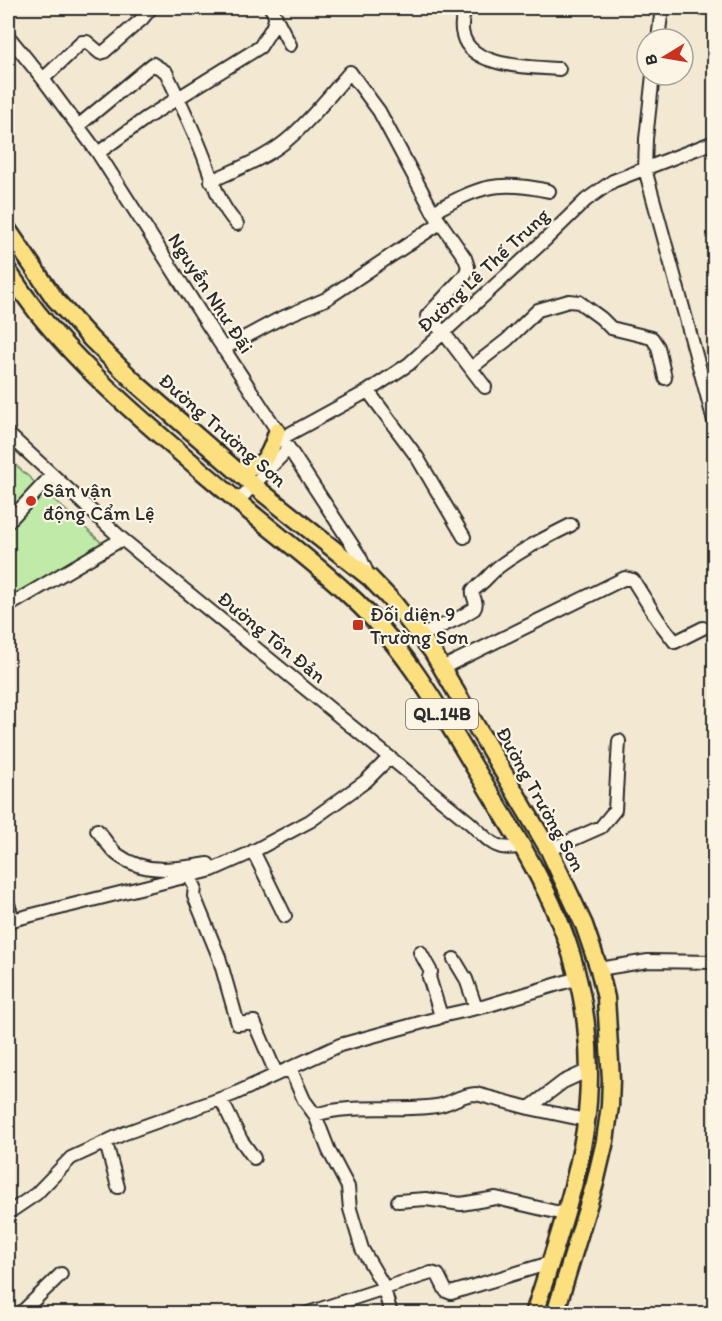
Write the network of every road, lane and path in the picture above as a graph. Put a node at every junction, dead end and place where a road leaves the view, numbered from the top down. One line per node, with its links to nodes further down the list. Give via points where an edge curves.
1 (152, 8): 9 (street, via 104,52 82,42)
2 (465, 8): 8 (street, via 463,38 477,55 494,61)
3 (662, 8): 5 (street)
4 (274, 12): 7 (street); 11 (street, via 272,28 260,47)
5 (660, 27)
6 (8, 36): 9 (street, Nguyễn Như Đãi)
7 (290, 45)
8 (559, 69)
9 (43, 79): 12 (street, Nguyễn Như Đãi)
10 (652, 87): 15 (street)
11 (178, 98): 12 (street, via 166,72 153,64); 14 (street); 16 (street)
12 (78, 126): 14 (street, Nguyễn Như Đãi)
13 (714, 142): 15 (street, Đường Lê Thế Trung)
14 (98, 153): 23 (street, Nguyễn Như Đãi)
15 (645, 169): 22 (street, Đường Lê Thế Trung, via 613,182 586,200); 28 (street)
16 (211, 181): 18 (street, via 260,159 286,141 350,72 379,111); 19 (street, via 226,212)
17 (549, 191): 18 (street, via 514,184 490,187 462,197)
18 (436, 218): 22 (street, via 468,267 427,316); 23 (street, via 326,299)
19 (237, 224)
20 (8, 230): 31 (highway, Đường Trường Sơn / QL.14B, via 55,299 91,339)
21 (8, 271): 34 (highway, Đường Trường Sơn / QL.14B, via 38,313 77,356 123,402)
22 (444, 333): 24 (street); 27 (street, Đường Lê Thế Trung, via 409,364)
23 (223, 349): 30 (street, Nguyễn Như Đãi)
24 (471, 368): 25 (street, via 541,308 573,300 611,328 652,338); 26 (street)
25 (665, 378)
26 (485, 387)
27 (368, 391): 30 (street, Đường Lê Thế Trung); 37 (street, via 417,457)
28 (714, 421)
29 (8, 434): 32 (street, Đường Tôn Đản)
30 (282, 439): 31 (main road, via 266,459); 33 (street, Đường Lê Thế Trung); 39 (street, Nguyễn Như Đãi)
31 (238, 471): 33 (highway, Đường Trường Sơn / QL.14B)
32 (52, 475): 35 (street); 38 (street, Đường Tôn Đản)
33 (253, 485): 34 (street, Đường Lê Thế Trung); 39 (highway, Đường Trường Sơn / QL.14B)
34 (238, 501): 47 (highway, Đường Trường Sơn / QL.14B, via 311,560 384,630 402,652)
35 (8, 522)
36 (571, 525): 42 (street, via 499,567 473,590 474,609)
37 (464, 537)
38 (122, 539): 40 (street); 45 (street, Đường Tôn Đản)
39 (370, 578): 42 (highway, Đường Trường Sơn / QL.14B)
40 (8, 606)
41 (703, 628): 43 (street, via 675,642 633,580 625,578)
42 (420, 636): 43 (highway, Đường Trường Sơn / QL.14B)
43 (442, 668): 48 (highway, Đường Trường Sơn / QL.14B)
44 (619, 741): 48 (street, via 615,810 602,827)
45 (390, 758): 47 (street, Đường Tôn Đản, via 497,847); 49 (street, via 366,781 310,820)
46 (97, 830): 50 (street, via 117,854 140,868 174,869)
47 (522, 846): 59 (highway, Đường Trường Sơn / QL.14B, via 558,917)
48 (549, 850): 58 (highway, Đường Trường Sơn / QL.14B, via 588,935)
49 (253, 851): 50 (street); 53 (street)
50 (233, 861): 51 (street)
51 (189, 876): 54 (street); 64 (street, via 219,957 238,1024 254,1022)
52 (8, 904): 54 (street)
53 (285, 916)
54 (10, 920)
55 (420, 952): 61 (street, via 431,972)
56 (454, 959): 60 (street)
57 (714, 962): 58 (street, via 648,961)
58 (599, 969): 82 (highway, Đường Trường Sơn / QL.14B, via 606,998 610,1106 596,1183)
59 (578, 978): 60 (street); 63 (highway, Đường Trường Sơn / QL.14B)
60 (476, 1008): 61 (street)
61 (441, 1016): 62 (street, via 340,1044)
62 (290, 1068): 64 (street); 67 (street)
63 (589, 1070): 66 (street, via 563,1082); 68 (highway, Đường Trường Sơn / QL.14B)
64 (276, 1073): 65 (street)
65 (221, 1099): 69 (street); 70 (street)
66 (529, 1108): 67 (street, via 468,1094 438,1106 337,1109); 68 (street)
67 (315, 1115): 77 (street, via 348,1187 362,1249)
68 (586, 1119): 74 (highway, Đường Trường Sơn / QL.14B)
69 (106, 1143): 71 (street); 73 (street, via 70,1158 36,1194)
70 (254, 1158)
71 (118, 1186)
72 (398, 1201): 74 (street, via 426,1199 461,1204 496,1198)
73 (8, 1213)
74 (564, 1214): 75 (highway, Đường Trường Sơn / QL.14B)
75 (550, 1263): 77 (street, via 454,1293 446,1291 438,1275 431,1273); 81 (highway, Đường Trường Sơn / QL.14B)
76 (61, 1274): 78 (street)
77 (384, 1289): 79 (street); 80 (street)
78 (20, 1314)
79 (305, 1314)
80 (391, 1314)
81 (534, 1314)
82 (555, 1314)

